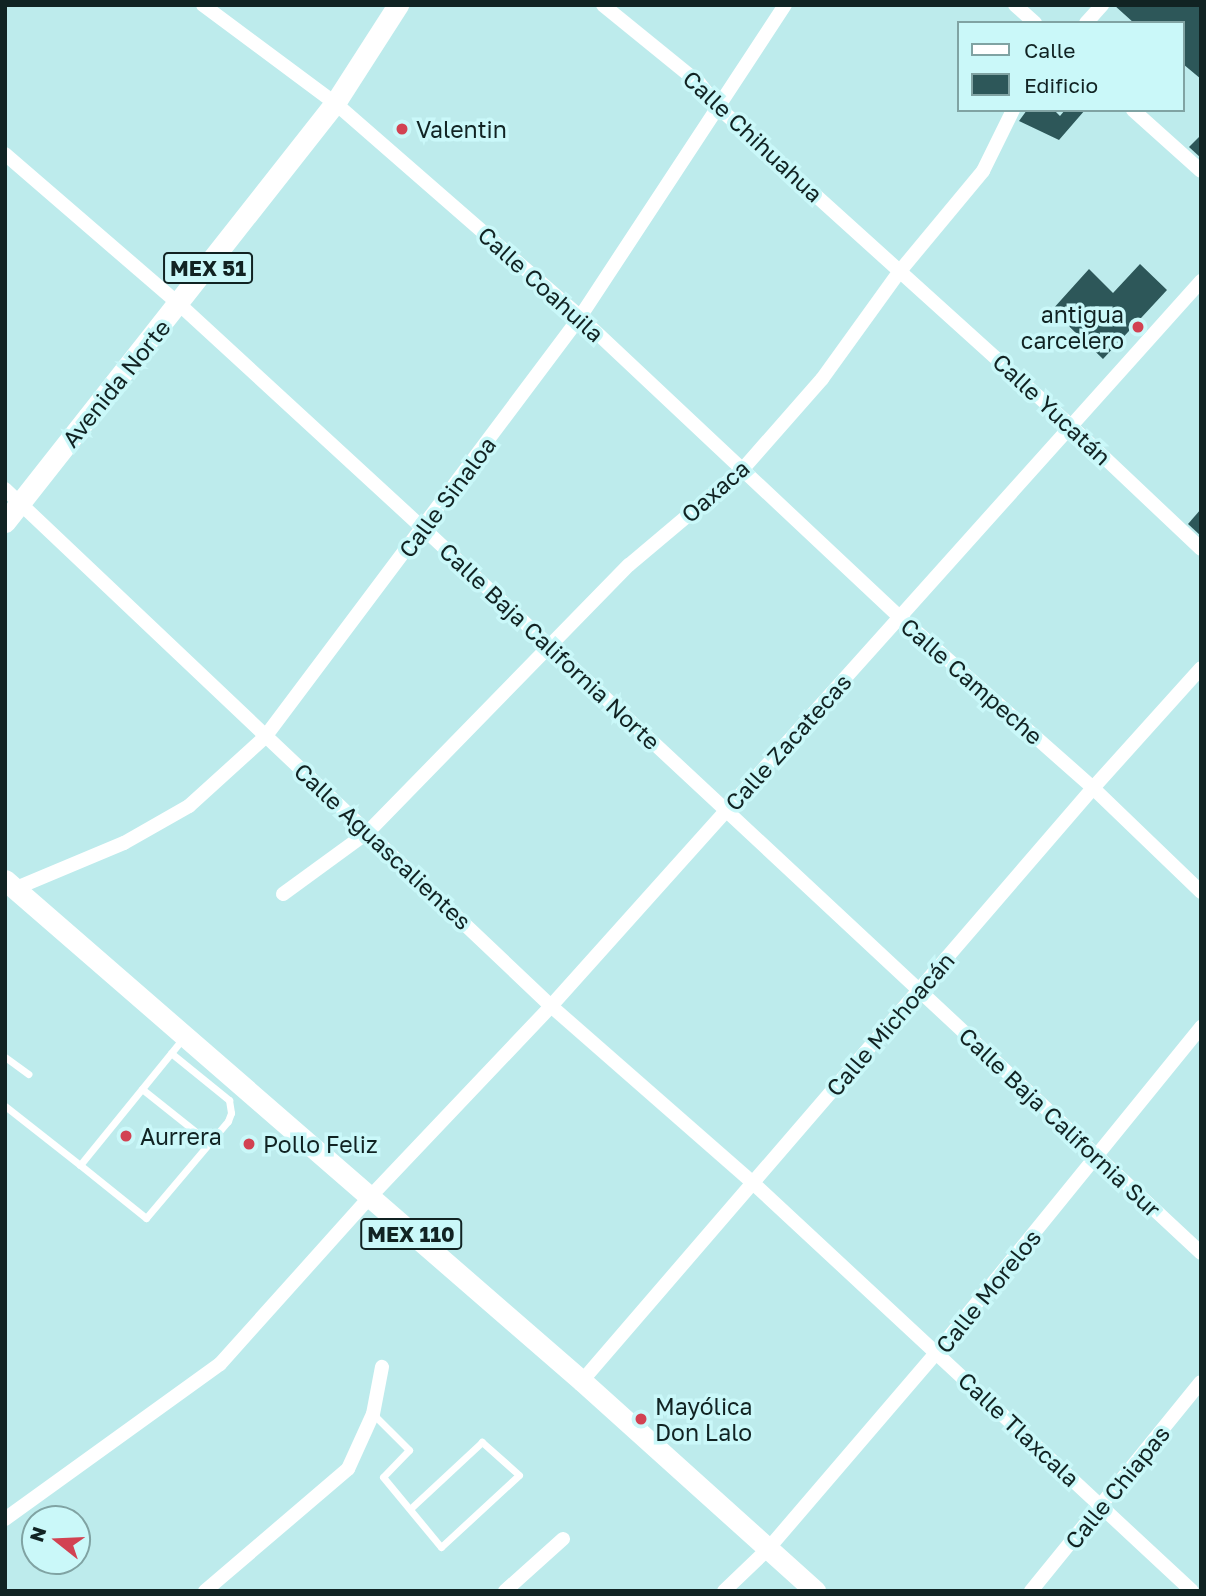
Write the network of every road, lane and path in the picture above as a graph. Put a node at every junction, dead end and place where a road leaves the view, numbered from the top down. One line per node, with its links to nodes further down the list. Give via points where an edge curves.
1 (203, 5): 9 (street, Calle Coahuila)
2 (398, 5): 9 (main road, Avenida Norte / MEX 51)
3 (603, 5): 10 (street, Calle Chihuahua, via 699,83)
4 (785, 5): 10 (street, Calle Sinaloa)
5 (1015, 5): 7 (street)
6 (1102, 5): 8 (street)
7 (1033, 21)
8 (1088, 21)
9 (335, 103): 17 (main road, Avenida Norte / MEX 51); 18 (street, Calle Coahuila)
10 (719, 108): 15 (street, Calle Chihuahua); 18 (street, Calle Sinaloa)
11 (1012, 112): 15 (street, Oaxaca, via 983,171)
12 (1135, 112): 14 (street)
13 (5, 154): 17 (street, Calle Baja California Norte)
14 (1201, 171)
15 (900, 271): 19 (street, Calle Yucatán); 20 (street, Oaxaca, via 822,379)
16 (1201, 281): 19 (street, Calle Zacatecas)
17 (179, 304): 21 (main road, Avenida Norte / MEX 51); 23 (street, Calle Baja California Norte)
18 (580, 317): 20 (street, Calle Coahuila); 23 (street, Calle Sinaloa)
19 (1070, 425): 24 (street, Calle Yucatán); 25 (street, Calle Zacatecas)
20 (742, 470): 25 (street, Calle Campeche); 26 (street, Oaxaca, via 629,565)
21 (13, 496): 22 (main road, Avenida Norte / MEX 51); 28 (street, Calle Aguascalientes)
22 (5, 522)
23 (423, 528): 26 (street, Calle Baja California Norte); 28 (street, Calle Sinaloa)
24 (1201, 550)
25 (901, 618): 29 (street, Calle Campeche); 30 (street, Calle Zacatecas)
26 (552, 646): 30 (street, Calle Baja California Norte); 31 (street, Oaxaca)
27 (1201, 668): 29 (street, Calle Michoacán)
28 (265, 737): 31 (street, Calle Aguascalientes); 32 (street, Calle Sinaloa, via 189,806 124,843)
29 (1093, 788): 33 (street, Calle Campeche); 35 (street, Calle Michoacán)
30 (727, 811): 35 (street, Calle Baja California Norte); 36 (street, Calle Zacatecas)
31 (368, 832): 34 (street, Oaxaca); 36 (street, Calle Aguascalientes)
32 (10, 884): 38 (main road, MEX 110)
33 (1201, 892)
34 (283, 894)
35 (918, 992): 44 (street, Calle Baja California Sur); 46 (street, Calle Michoacán)
36 (551, 1006): 46 (street, Calle Aguascalientes); 47 (street, Calle Zacatecas)
37 (1201, 1027): 44 (street, Calle Morelos)
38 (178, 1045): 41 (lane); 43 (lane, via 229,1100 228,1121); 47 (main road, MEX 110)
39 (5, 1057): 40 (lane)
40 (28, 1074)
41 (142, 1089): 43 (lane); 45 (lane)
42 (5, 1107): 45 (lane)
43 (210, 1143): 45 (lane, via 146,1218)
44 (1098, 1157): 48 (street, Calle Baja California Sur); 49 (street, Calle Morelos)
45 (80, 1165)
46 (753, 1183): 49 (street, Calle Tlaxcala); 51 (street, Calle Michoacán)
47 (369, 1198): 51 (main road, MEX 110); 56 (street, Calle Zacatecas, via 220,1364)
48 (1201, 1253)
49 (937, 1352): 54 (street, Calle Tlaxcala); 58 (street, Calle Morelos)
50 (382, 1367): 53 (street)
51 (582, 1381): 58 (main road, MEX 110)
52 (1201, 1382): 54 (street, Calle Chiapas)
53 (373, 1414): 55 (lane, via 409,1450 383,1477); 59 (street, via 348,1469)
54 (1102, 1507): 63 (street, Calle Chiapas); 64 (street, Calle Tlaxcala)
55 (410, 1509): 55 (lane, via 441,1547 519,1475 482,1442)
56 (5, 1519)
57 (563, 1539): 60 (street)
58 (768, 1549): 61 (street, Calle Morelos); 62 (main road, MEX 110)
59 (205, 1591)
60 (505, 1591)
61 (724, 1591)
62 (815, 1591)
63 (1031, 1591)
64 (1192, 1591)

